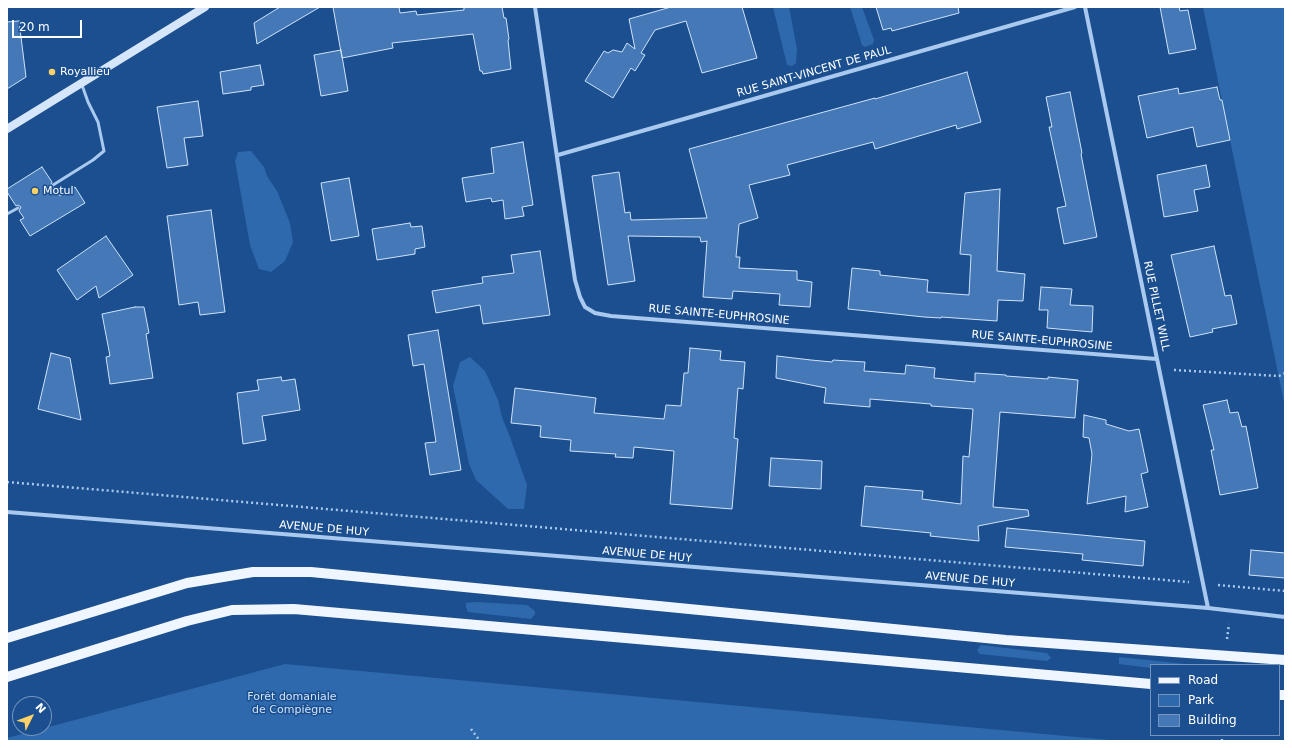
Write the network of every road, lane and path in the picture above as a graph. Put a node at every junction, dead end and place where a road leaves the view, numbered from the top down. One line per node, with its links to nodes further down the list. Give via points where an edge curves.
1 (205, 7): 5 (street)
2 (536, 7): 7 (street, RUE SAINTE-EUPHROSINE)
3 (1075, 7): 7 (street, RUE SAINT-VINCENT DE PAUL)
4 (1085, 7): 11 (street, RUE PILLET WILL)
5 (82, 83): 6 (street); 8 (lane, via 98,122 104,151)
6 (7, 129)
7 (558, 155): 11 (street, RUE SAINTE-EUPHROSINE, via 577,285 585,307 595,313)
8 (53, 185)
9 (18, 208): 10 (lane)
10 (7, 214)
11 (1157, 359): 12 (street, RUE PILLET WILL)
12 (1159, 369): 13 (path, via 1279,376); 16 (street, RUE PILLET WILL)
13 (1285, 373)
14 (7, 482): 16 (path)
15 (7, 512): 18 (street, AVENUE DE HUY)
16 (1204, 584): 17 (path); 18 (street, RUE PILLET WILL)
17 (1285, 591)
18 (1208, 608): 19 (street, AVENUE DE HUY)
19 (1285, 617)
20 (7, 638): 21 (main road, via 187,583 253,572 311,572 1006,640)
21 (1285, 660)
22 (7, 677): 23 (main road, via 188,621 232,610 294,609)
23 (1150, 684)
24 (471, 729): 25 (path)
25 (480, 741)

